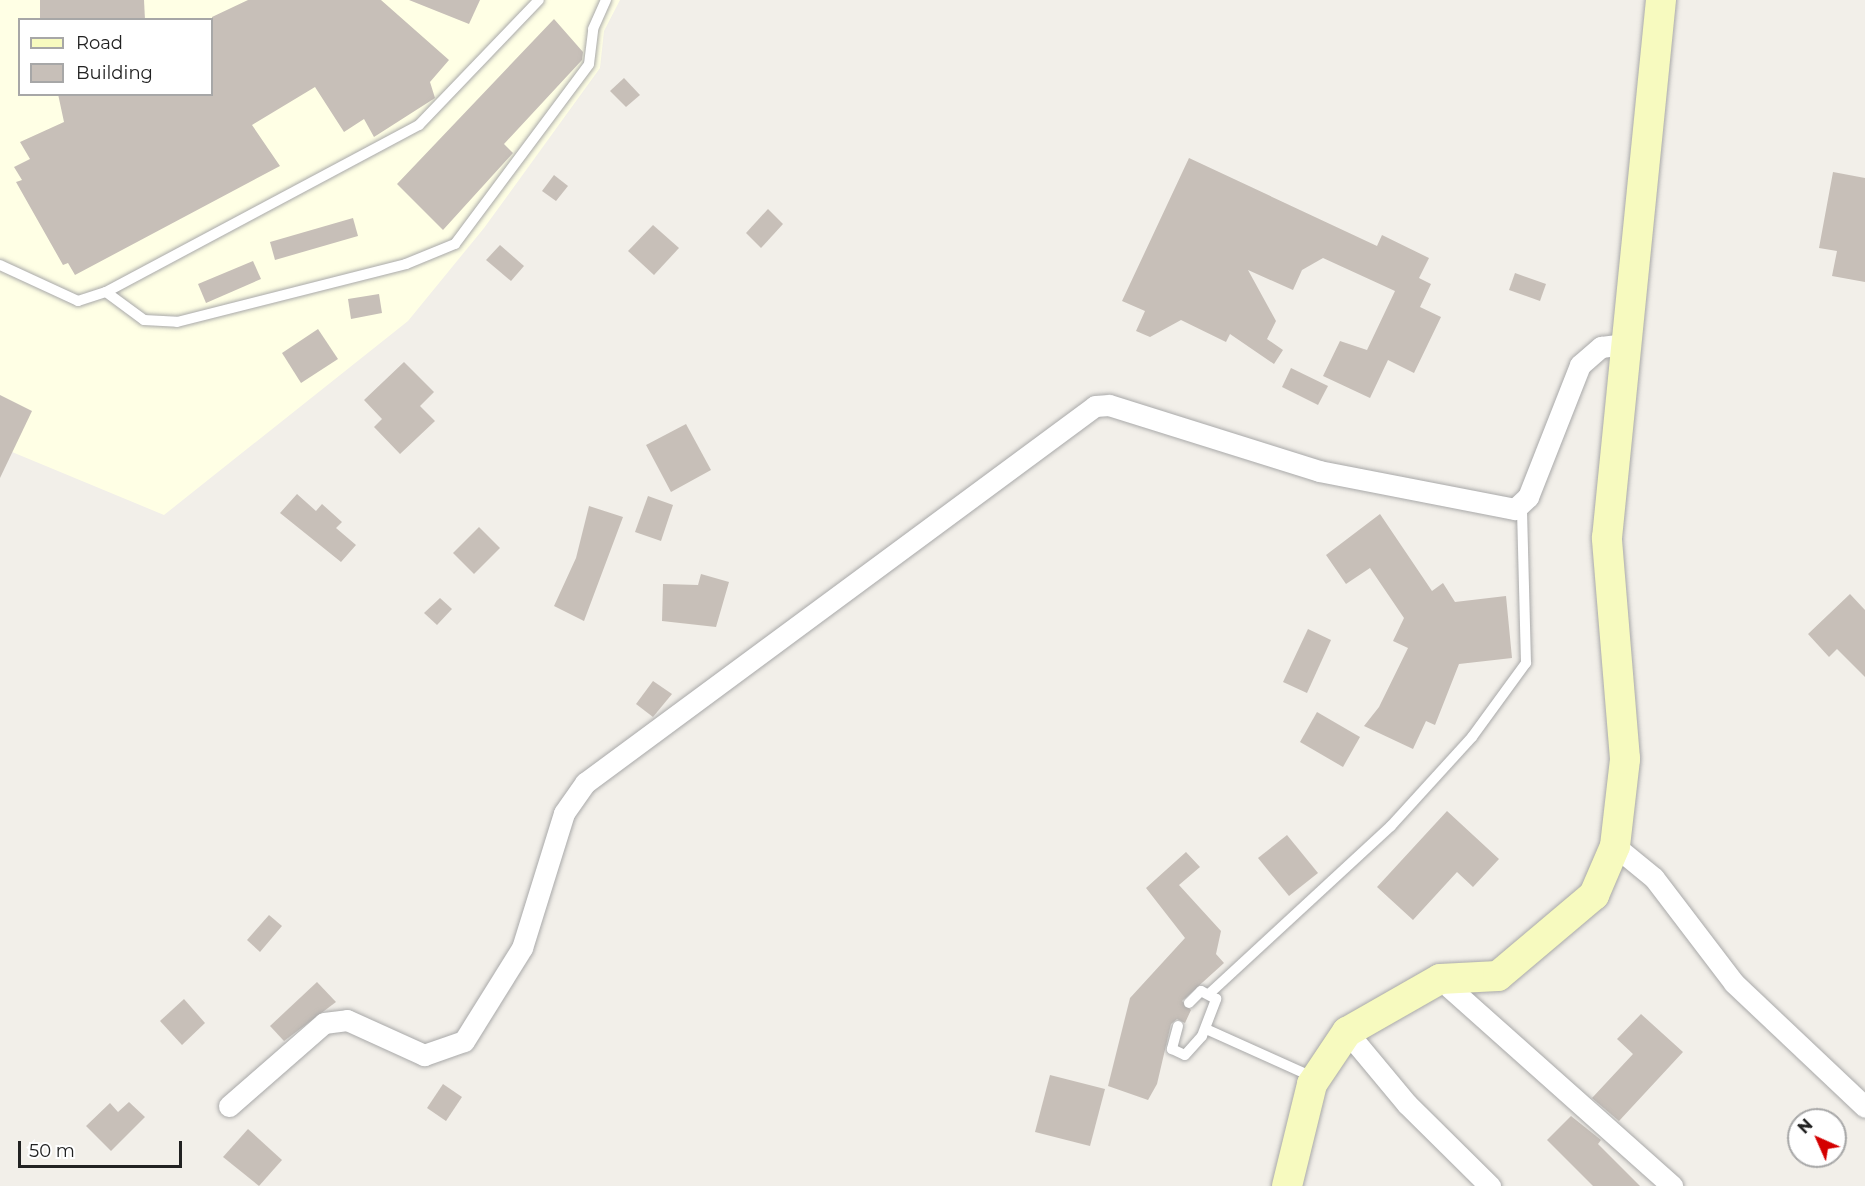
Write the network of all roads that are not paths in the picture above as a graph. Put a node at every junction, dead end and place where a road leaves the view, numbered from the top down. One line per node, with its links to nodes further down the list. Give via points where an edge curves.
1 (539, 0): 5 (lane, via 419,125)
2 (606, 0): 5 (lane, via 593,29 589,64 455,244 406,264 177,322 144,320)
3 (1661, 0): 6 (main road, via 1660,51)
4 (0, 265): 5 (lane, via 78,301)
5 (106, 292)
6 (1624, 344): 7 (street, via 1601,348 1580,365); 8 (main road, via 1607,538 1625,759)
7 (1522, 506): 10 (lane, via 1526,663 1472,737 1391,826); 16 (street, via 1505,509 1319,471 1109,405 1095,406 585,783 564,813 522,948 464,1041 424,1055 347,1020 324,1023)
8 (1616, 846): 9 (main road, via 1594,895 1498,976); 17 (street, via 1654,878 1734,983)
9 (1440, 979): 14 (main road); 20 (street)
10 (1210, 993): 11 (lane, via 1201,991); 13 (lane, via 1216,1002)
11 (1189, 1003)
12 (1178, 1026): 13 (lane, via 1171,1045 1181,1054 1194,1049)
13 (1206, 1029): 15 (lane)
14 (1347, 1032): 15 (main road); 19 (street, via 1407,1104)
15 (1316, 1078): 18 (main road)
16 (229, 1106)
17 (1865, 1107)
18 (1287, 1186)
19 (1490, 1186)
20 (1672, 1186)

